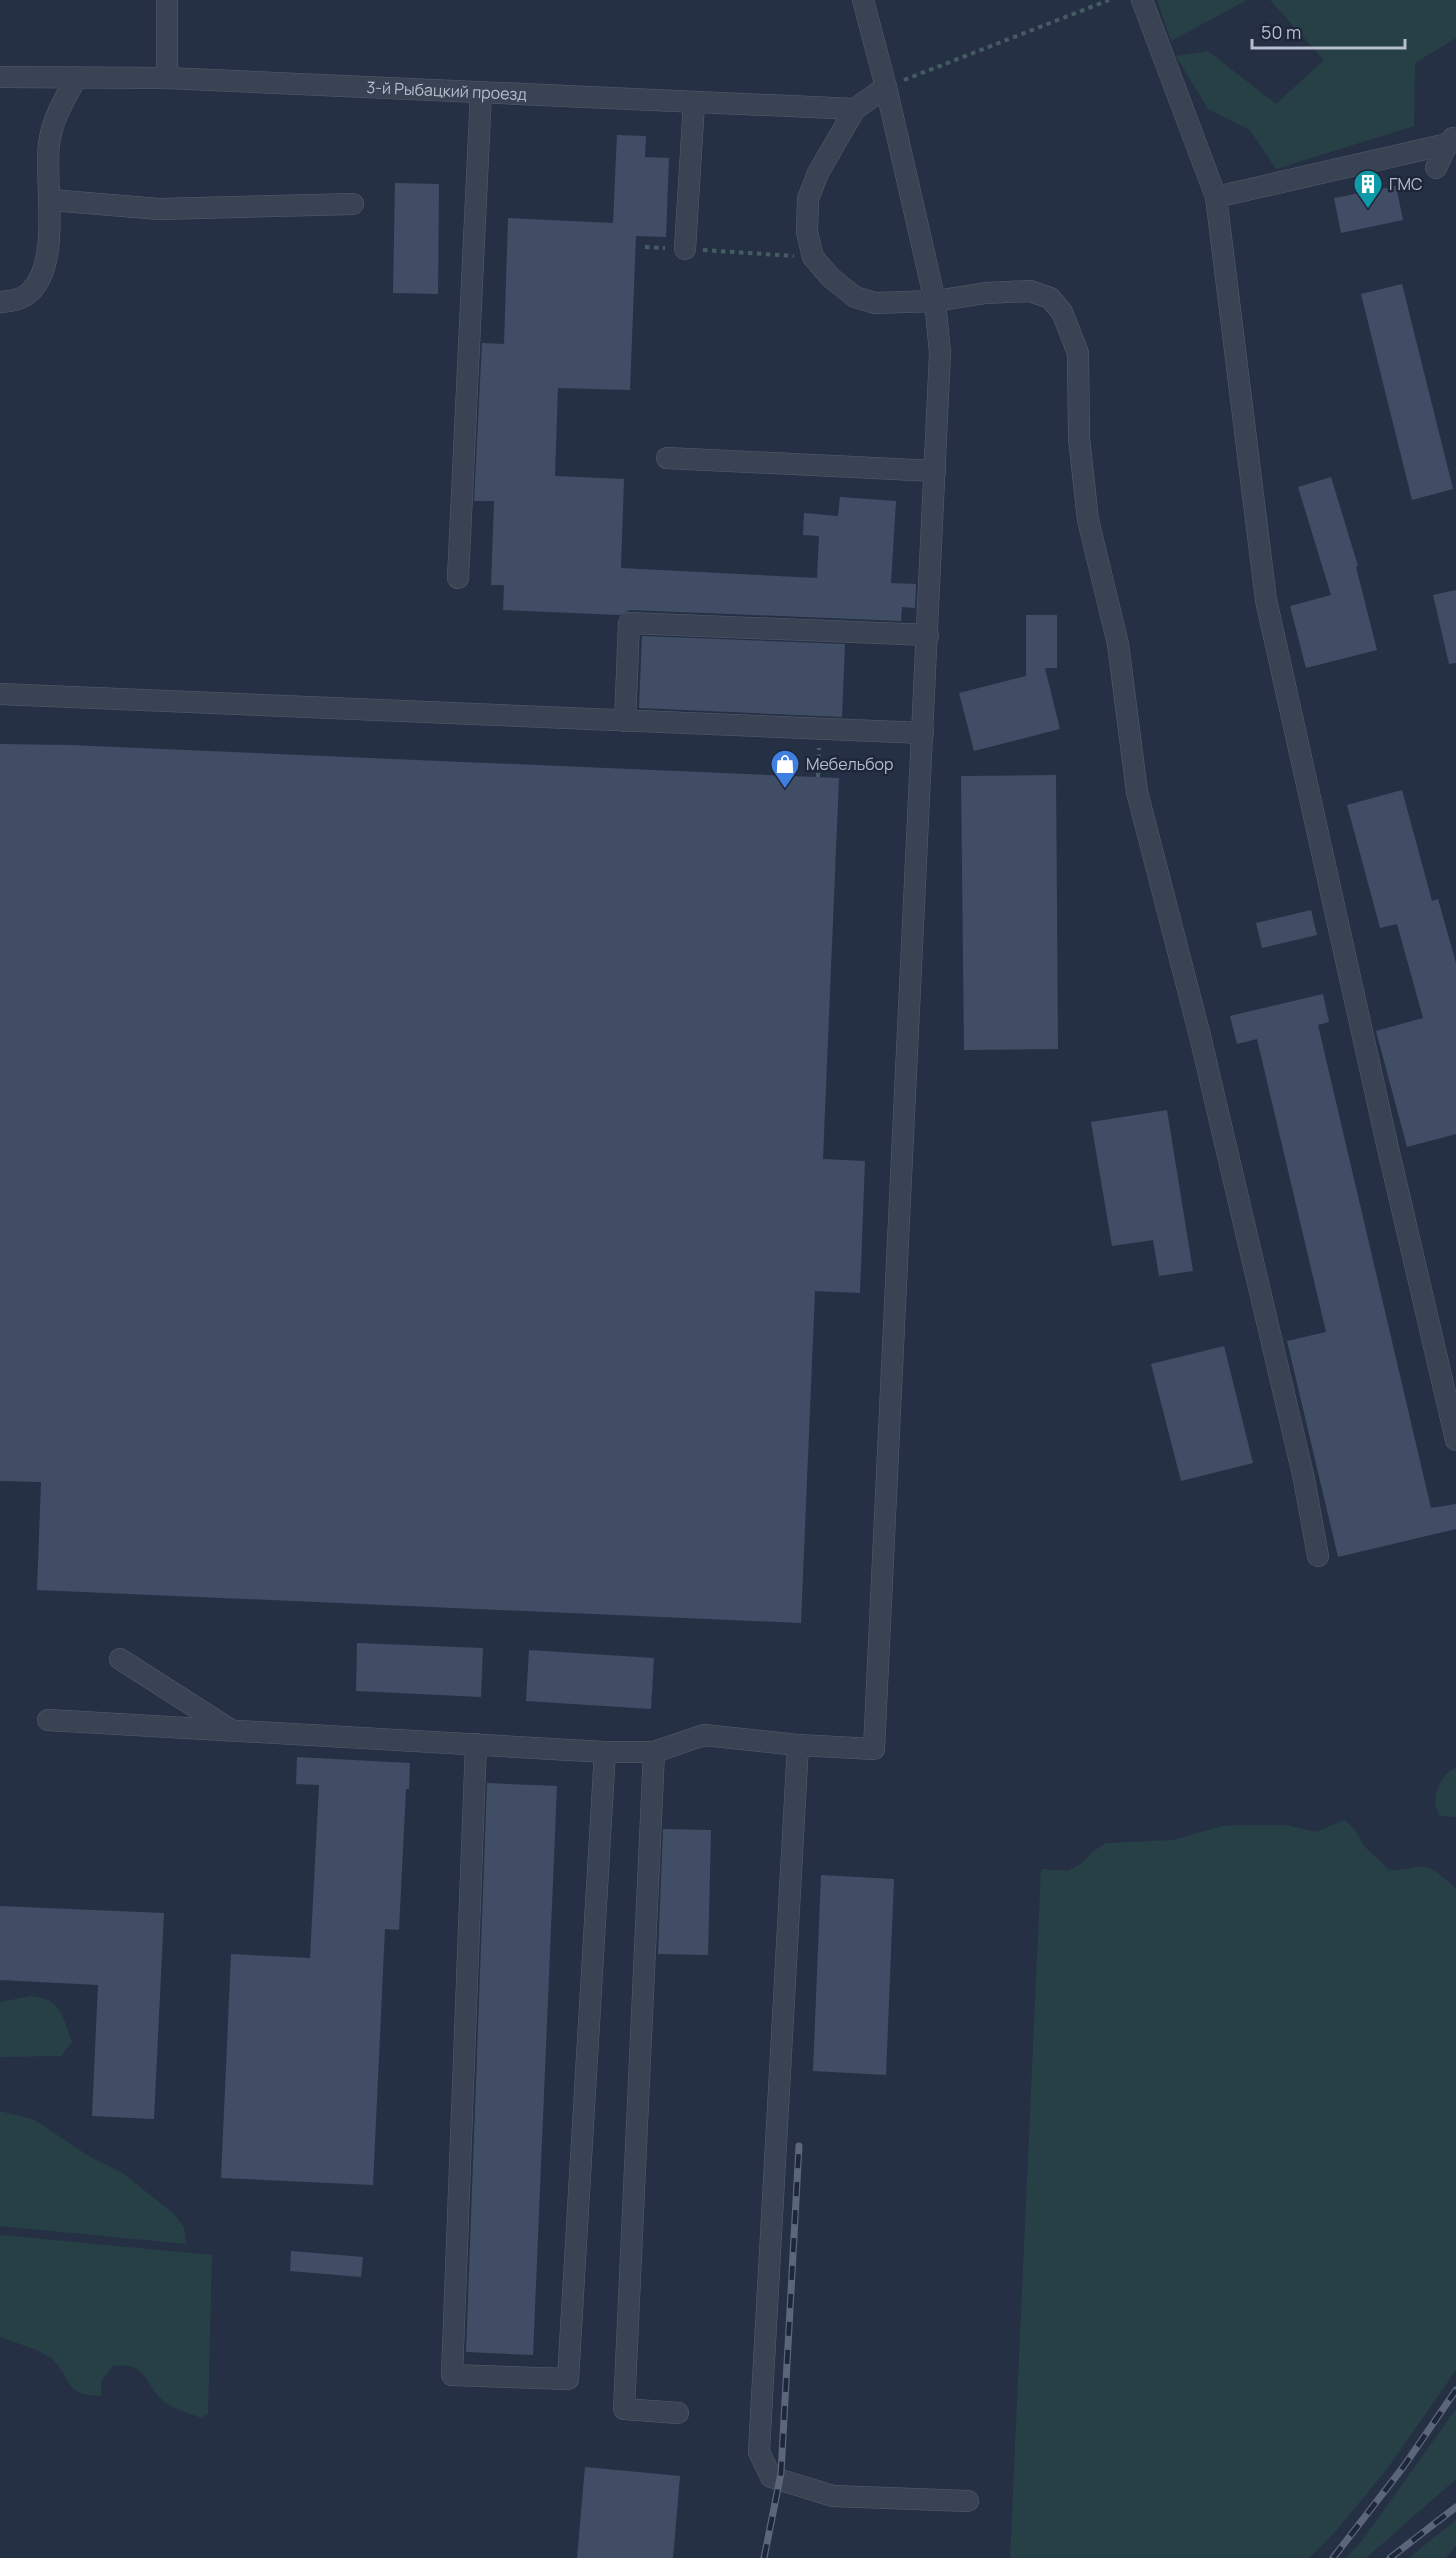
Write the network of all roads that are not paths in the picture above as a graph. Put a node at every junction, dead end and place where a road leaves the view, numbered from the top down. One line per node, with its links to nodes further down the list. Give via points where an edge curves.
1 (167, 0): 6 (street)
2 (863, 0): 7 (street)
3 (1142, 0): 13 (street)
4 (76, 76): 5 (street, 3-й Рыбацкий проезд); 6 (street, 3-й Рыбацкий проезд); 14 (street, via 57,113 49,144)
5 (0, 77)
6 (167, 78): 8 (street, 3-й Рыбацкий проезд)
7 (886, 87): 10 (street); 18 (street)
8 (481, 93): 9 (street, 3-й Рыбацкий проезд); 21 (street)
9 (694, 103): 10 (street, 3-й Рыбацкий проезд); 16 (street)
10 (855, 109): 18 (street, via 818,173 808,199 807,232 813,257 855,297 875,303)
11 (1453, 141): 12 (street); 13 (street)
12 (1436, 168)
13 (1216, 197): 26 (street, via 1266,600)
14 (51, 200): 15 (street, via 159,209); 17 (street, via 46,253 39,278 30,292)
15 (353, 204)
16 (685, 249)
17 (0, 302)
18 (934, 302): 20 (street, via 940,353); 27 (street, via 986,293 1030,291 1050,298 1062,312 1078,353 1079,438 1088,520 1118,644 1137,792 1200,1036 1304,1479)
19 (667, 458): 20 (street)
20 (934, 471): 22 (street)
21 (458, 578)
22 (928, 635): 24 (street, via 628,623); 25 (street)
23 (0, 694): 24 (street)
24 (625, 721): 25 (street)
25 (923, 733): 32 (street, via 874,1749)
26 (1456, 1440)
27 (1318, 1556)
28 (120, 1659): 30 (street)
29 (48, 1720): 30 (street)
30 (233, 1731): 31 (street)
31 (476, 1744): 33 (street); 33 (street, via 452,2375 568,2379)
32 (798, 1745): 34 (street, via 704,1735); 36 (street, via 759,2452 771,2477 833,2496)
33 (605, 1752): 34 (street)
34 (654, 1752): 35 (street, via 624,2409)
35 (678, 2413)
36 (968, 2501)

